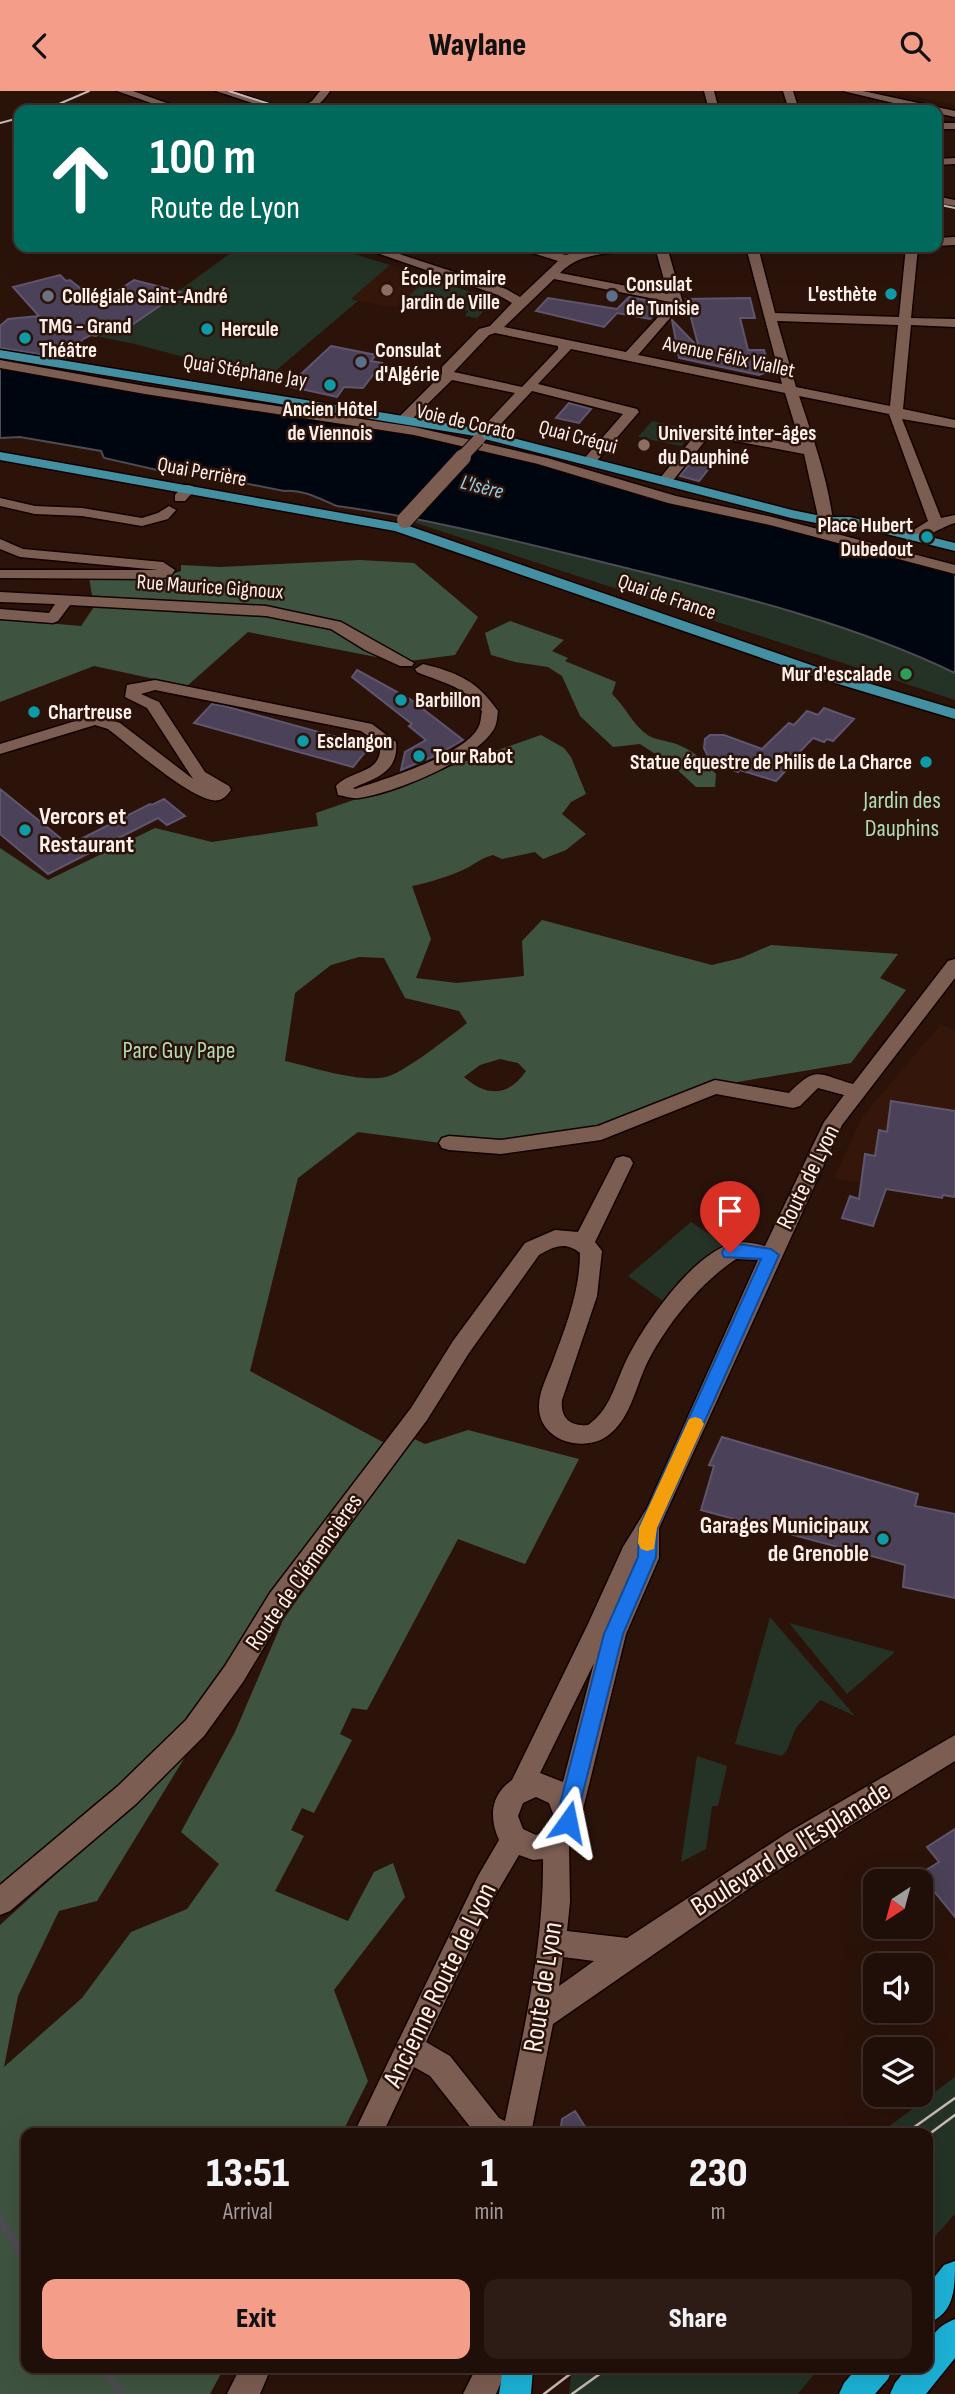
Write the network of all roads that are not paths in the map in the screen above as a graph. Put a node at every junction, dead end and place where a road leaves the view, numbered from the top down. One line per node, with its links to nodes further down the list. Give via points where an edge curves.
1 (122, 91): 6 (street)
2 (221, 91): 7 (street)
3 (325, 91): 8 (street)
4 (848, 91): 5 (street)
5 (883, 98): 9 (street); 10 (street)
6 (165, 105)
7 (267, 105)
8 (311, 105)
9 (876, 105)
10 (914, 105)
11 (384, 252): 20 (street)
12 (539, 252): 17 (street)
13 (590, 252): 17 (street)
14 (662, 252): 19 (street)
15 (753, 252): 21 (street)
16 (911, 252): 22 (street)
17 (566, 259): 18 (street)
18 (551, 275): 19 (street); 20 (street)
19 (675, 299): 27 (street, via 674,309)
20 (520, 302): 24 (street)
21 (771, 317): 22 (street); 31 (street)
22 (904, 322): 23 (street); 32 (street)
23 (955, 323)
24 (495, 329): 25 (street, Avenue Félix Viallet); 29 (street, via 484,332 447,370)
25 (565, 345): 27 (street, Avenue Félix Viallet); 30 (street)
26 (0, 354): 33 (main road, Quai Stéphane Jay)
27 (628, 358): 31 (street, Avenue Félix Viallet)
28 (0, 364): 50 (street, Voie de Corato, via 414,431)
29 (449, 375): 30 (street); 33 (street)
30 (526, 389): 35 (street); 38 (street, via 632,412)
31 (790, 391): 32 (street, Avenue Félix Viallet); 36 (street)
32 (895, 412): 34 (street, Avenue Félix Viallet); 44 (street)
33 (405, 418): 35 (main road, Quai Stéphane Jay)
34 (955, 424)
35 (481, 437): 38 (main road, Quai Créqui); 45 (street, bridge)
36 (812, 451): 39 (street, via 706,431); 43 (street)
37 (0, 456): 45 (main road, Quai Perrière, via 184,493)
38 (589, 461): 39 (main road, Quai Créqui)
39 (664, 481): 43 (main road, Quai Créqui)
40 (0, 502): 41 (street, via 142,522)
41 (169, 510)
42 (955, 519): 44 (street)
43 (826, 521): 46 (main road, Quai Créqui, via 845,530)
44 (936, 523): 46 (street)
45 (401, 524): 57 (main road, Quai de France)
46 (903, 538): 48 (main road); 49 (main road)
47 (0, 543): 51 (street, Rue Maurice Gignoux, via 20,553 168,570 154,575)
48 (955, 547)
49 (955, 558)
50 (955, 571)
51 (0, 574)
52 (0, 597): 53 (street, Rue Maurice Gignoux)
53 (65, 602): 54 (street, via 53,618); 55 (street, Rue Maurice Gignoux, via 308,617 336,625)
54 (0, 614)
55 (406, 663)
56 (423, 670): 60 (street, via 476,692 486,702 489,725 479,739 451,758 356,794 344,791 344,786 368,778 388,763 390,751 388,742 366,727 304,710 155,685 133,688 133,697 153,705 200,775 223,790 216,796 195,789 114,726 95,720)
57 (922, 706): 58 (main road, Quai de France); 59 (main road, Quai de France)
58 (955, 714)
59 (955, 722)
60 (0, 749)
61 (955, 965): 62 (street, Route de Lyon)
62 (857, 1092): 63 (street, via 814,1080 793,1101 715,1087 601,1133 501,1147); 66 (street, Route de Lyon, via 834,1122)
63 (449, 1143)
64 (623, 1163): 65 (street)
65 (584, 1242): 66 (street, via 591,1251 590,1273 550,1402 553,1421 561,1430 588,1436 612,1416 656,1328 680,1299 721,1259 739,1250); 73 (street, Route de Clémencières, via 559,1236 532,1249 419,1414 279,1601 195,1728 127,1795)
66 (771, 1255): 67 (street, Route de Lyon)
67 (648, 1528): 69 (street, via 631,1553 525,1776); 70 (street, via 647,1557 614,1634)
68 (955, 1747): 75 (street, Boulevard de l'Esplanade)
69 (524, 1787): 70 (street, via 552,1790 560,1795); 71 (street, via 514,1792 504,1810 507,1830)
70 (568, 1812): 72 (street, via 564,1832)
71 (514, 1838): 72 (street, via 535,1846); 77 (street, Ancienne Route de Lyon)
72 (556, 1840): 74 (street, Route de Lyon, via 557,1902)
73 (0, 1902)
74 (551, 1942): 75 (street); 76 (street, Route de Lyon)
75 (627, 1952): 76 (street, Boulevard de l'Esplanade)
76 (541, 2016): 80 (street, Route de Lyon)
77 (409, 2048): 78 (street, Ancienne Route de Lyon); 79 (street, via 440,2066)
78 (370, 2128)
79 (489, 2128)
80 (518, 2128)
81 (955, 2276): 82 (highway)
82 (933, 2302)
83 (955, 2334): 84 (highway)
84 (933, 2361)
85 (254, 2373): 90 (street)
86 (490, 2373): 91 (street)
87 (517, 2373): 92 (highway)
88 (873, 2373): 93 (highway)
89 (923, 2373): 94 (highway)
90 (243, 2394)
91 (479, 2394)
92 (515, 2394)
93 (855, 2394)
94 (906, 2394)

